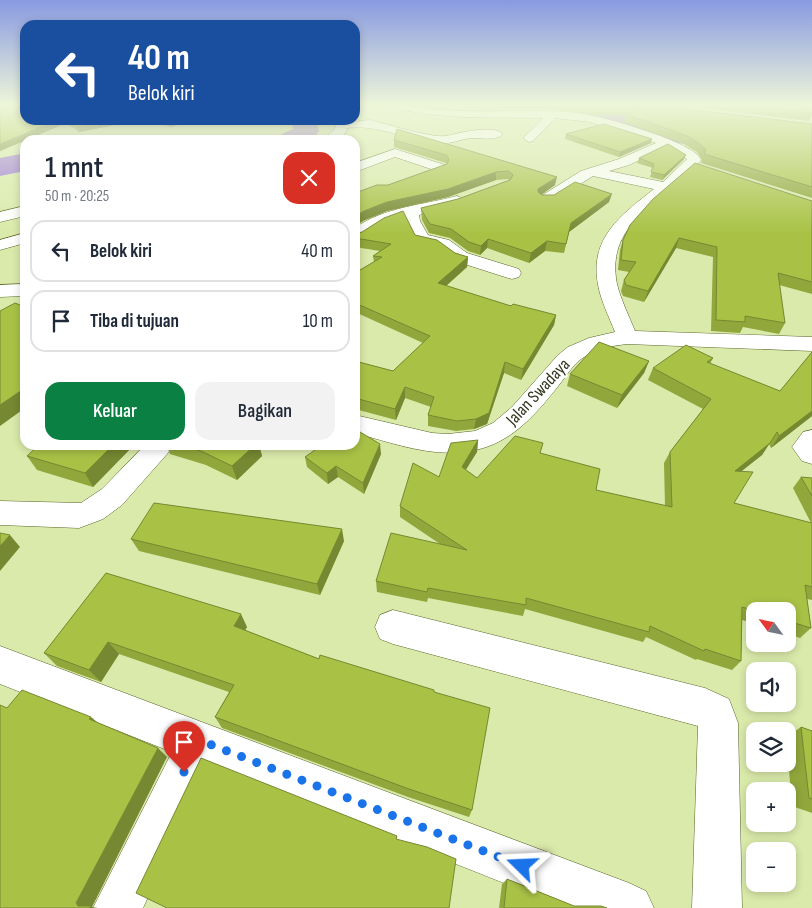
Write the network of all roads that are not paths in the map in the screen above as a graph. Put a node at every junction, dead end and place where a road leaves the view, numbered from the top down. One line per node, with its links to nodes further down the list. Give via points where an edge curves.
1 (654, 148): 6 (street)
2 (681, 148): 3 (street, via 694,157)
3 (688, 165): 5 (street); 8 (street)
4 (360, 166): 7 (street, via 395,154 440,168)
5 (708, 171)
6 (593, 172): 8 (street); 10 (street)
7 (416, 177)
8 (666, 187): 20 (street, via 629,216 612,237 606,260 608,285)
9 (472, 196): 11 (street)
10 (546, 198)
11 (410, 211): 14 (street, via 380,219); 17 (street, via 422,238 442,243 461,257)
12 (20, 212): 13 (street)
13 (0, 216)
14 (360, 233)
15 (20, 239): 16 (street)
16 (0, 245)
17 (512, 273)
18 (20, 290): 19 (street)
19 (0, 292)
20 (627, 337): 21 (street, Jalan Swadaya); 22 (street, Jalan Swadaya, via 597,342 570,356 518,417 500,432 477,440 424,440)
21 (812, 344)
22 (360, 425)
23 (812, 439): 25 (street, via 806,446)
24 (156, 450): 26 (street, via 112,497 92,511 79,516)
25 (812, 454)
26 (0, 513)
27 (393, 626): 32 (street, via 715,713 718,723)
28 (0, 665): 29 (street)
29 (199, 740): 30 (street); 31 (street)
30 (118, 908)
31 (629, 908)
32 (718, 908)

